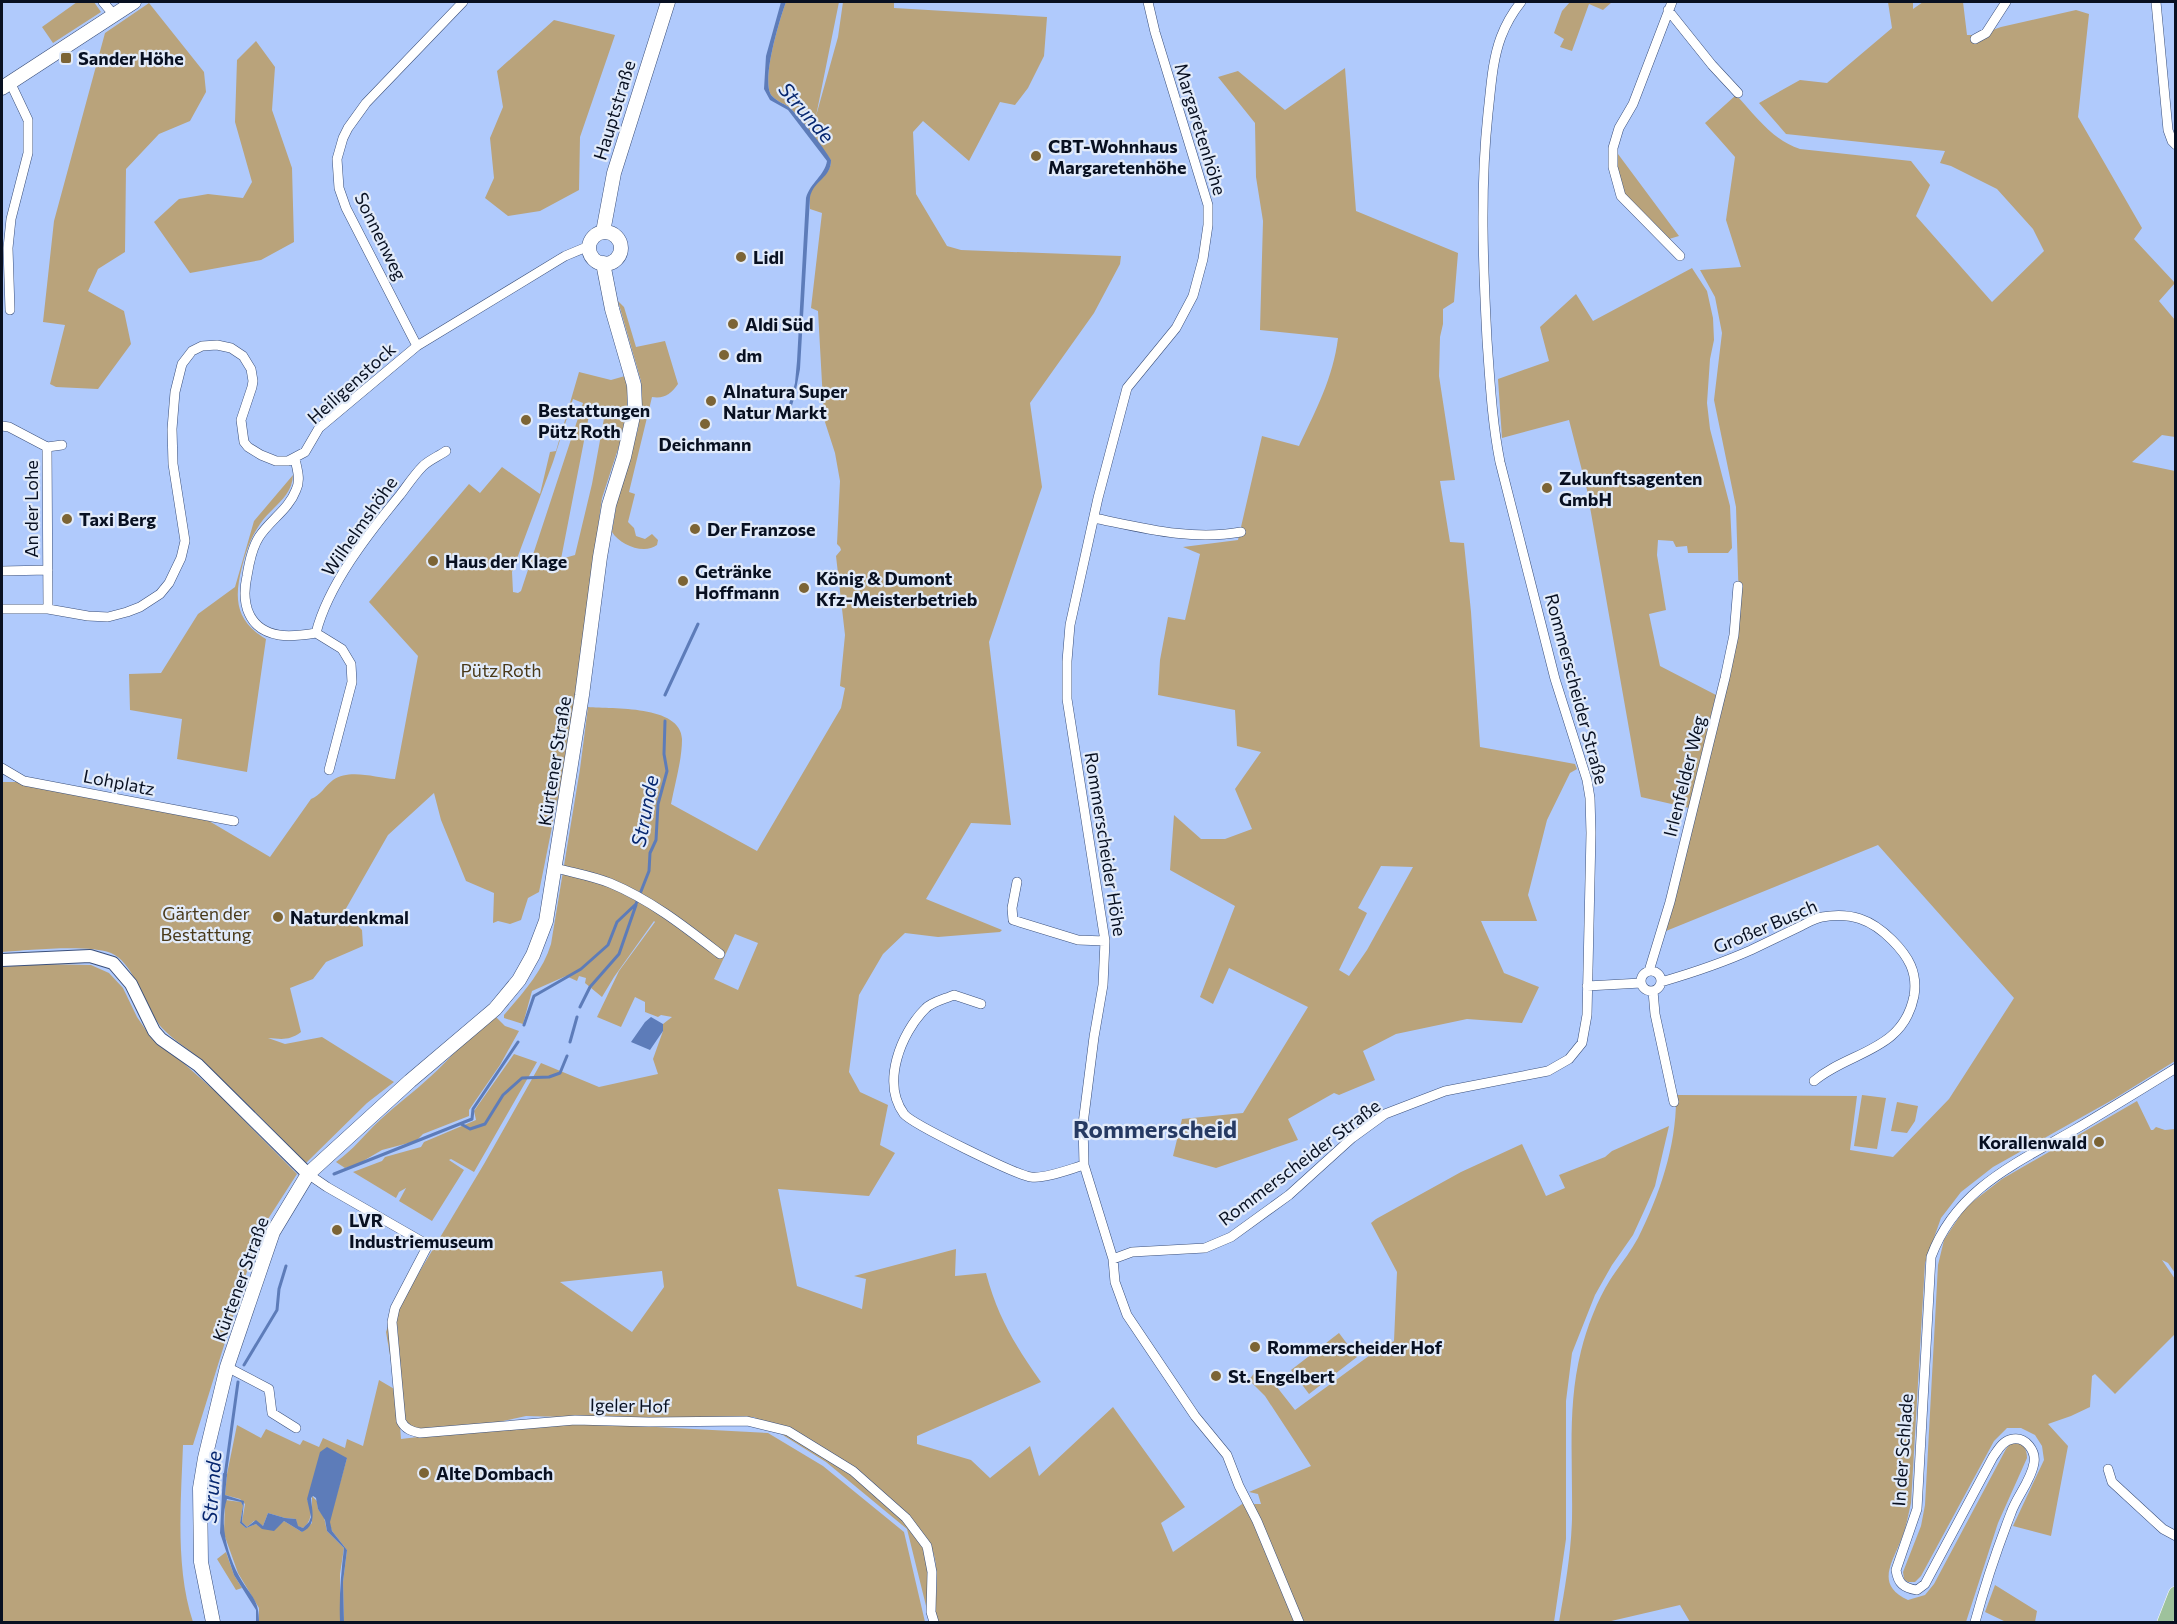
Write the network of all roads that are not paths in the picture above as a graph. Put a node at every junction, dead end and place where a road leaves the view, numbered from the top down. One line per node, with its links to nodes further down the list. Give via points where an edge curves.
1 (103, 2): 10 (street)
2 (134, 2): 10 (main road)
3 (463, 2): 20 (street, Sonnenweg, via 366,103 343,138 337,159 339,188 346,208)
4 (668, 2): 15 (main road, Hauptstraße, via 614,173)
5 (1148, 2): 21 (street, Margaretenhöhe, via 1208,205 1208,225 1193,296 1176,328)
6 (1521, 2): 46 (street, Rommerscheider Straße, via 1501,37 1491,81 1483,174 1482,240 1494,433 1555,679 1587,780 1591,833)
7 (2006, 2): 11 (street, via 1986,33)
8 (2156, 2): 14 (street, via 2168,130)
9 (1670, 6): 13 (street, via 1712,65); 17 (street, via 1633,104 1619,128 1613,167 1622,196)
10 (114, 15): 12 (main road)
11 (1975, 39)
12 (6, 85): 19 (street, via 28,120 28,153 8,248)
13 (1738, 93)
14 (2174, 143)
15 (603, 232): 16 (main road, via 594,236); 18 (main road, via 615,236 621,249 615,260)
16 (589, 246): 18 (main road, via 593,258); 20 (street, Heiligenstock, via 565,256)
17 (1680, 256)
18 (603, 263): 38 (main road, Kürtener Straße, via 634,386 635,407 609,505 600,557)
19 (10, 310)
20 (417, 346): 26 (street, Heiligenstock, via 319,428 305,452)
21 (1127, 388): 27 (street, Rommerscheider Höhe)
22 (2, 426): 24 (street, An der Lohe)
23 (62, 445): 24 (street, An der Lohe)
24 (47, 447): 29 (street, An der Lohe)
25 (446, 451): 34 (street, Wilhelmshöhe, via 424,465 383,515 328,599)
26 (295, 459): 33 (street, via 276,461 246,445 241,420 253,381 241,354 214,344 192,351 181,367 175,392 173,464 185,541 169,583 154,599 108,617); 34 (street, via 297,490 259,537 243,598 251,617 272,633)
27 (1094, 518): 28 (street, via 1194,536); 40 (street, Rommerscheider Höhe, via 1070,625 1067,699)
28 (1241, 532)
29 (48, 570): 30 (street, An der Lohe); 33 (street, An der Lohe)
30 (2, 571)
31 (1738, 586): 43 (street, Irlenfelder Weg, via 1725,678 1670,902)
32 (2, 609): 33 (street)
33 (48, 609)
34 (316, 633): 36 (street, via 342,649 351,664 352,682)
35 (2, 768): 37 (street, Lohplatz, via 24,781)
36 (329, 770)
37 (234, 821)
38 (556, 868): 41 (street, via 608,882 633,894); 53 (main road, Kürtener Straße, via 546,921 519,980 495,1009)
39 (1017, 882): 40 (street, via 1013,920 1078,940)
40 (1105, 941): 52 (street, Rommerscheider Höhe, via 1103,985 1083,1124)
41 (720, 954)
42 (2, 960): 53 (street, via 90,956 113,963 131,984 161,1039 198,1065)
43 (1649, 971): 44 (street, Irlenfelder Weg); 45 (street, via 1658,974)
44 (1641, 982): 46 (street); 47 (street)
45 (1661, 982): 47 (street); 50 (street, Großer Busch, via 1716,964 1820,917 1851,916 1877,925 1910,962 1915,984 1909,1010 1892,1036 1827,1070)
46 (1587, 986): 54 (street, Rommerscheider Straße, via 1582,1043 1569,1059 1548,1071 1445,1090 1385,1114 1289,1195 1231,1237 1206,1248 1132,1252)
47 (1653, 991): 51 (street)
48 (981, 1004): 52 (street, via 954,995 926,1007 910,1029 894,1066 895,1093 904,1114 930,1131 1031,1177)
49 (2175, 1068): 63 (street, In der Schlade, via 2001,1172 1970,1196 1938,1237 1931,1257 1917,1509 1896,1570 1906,1589 1917,1590 1925,1584 2002,1444 2013,1439 2025,1441 2035,1461 2012,1510)
50 (1814, 1081)
51 (1674, 1102)
52 (1084, 1165): 54 (street, Rommerscheider Höhe)
53 (308, 1174): 55 (main road, Kürtener Straße, via 270,1240); 61 (street, Igeler Hof, via 428,1245 395,1308 392,1322 404,1426 420,1433 575,1420 747,1421 788,1431 853,1471 906,1518 927,1546)
54 (1113, 1259): 62 (street, Rommerscheider Höhe, via 1115,1282 1127,1315 1195,1416 1227,1455)
55 (227, 1367): 56 (street, Kürtener Straße, via 269,1389 272,1413); 60 (main road, Kürtener Straße, via 200,1488 201,1562)
56 (296, 1428)
57 (2108, 1469): 58 (street, via 2112,1482)
58 (2175, 1536)
59 (2175, 1594): 64 (main road)
60 (213, 1623)
61 (934, 1623)
62 (1299, 1623)
63 (1975, 1623)
64 (2165, 1623)

